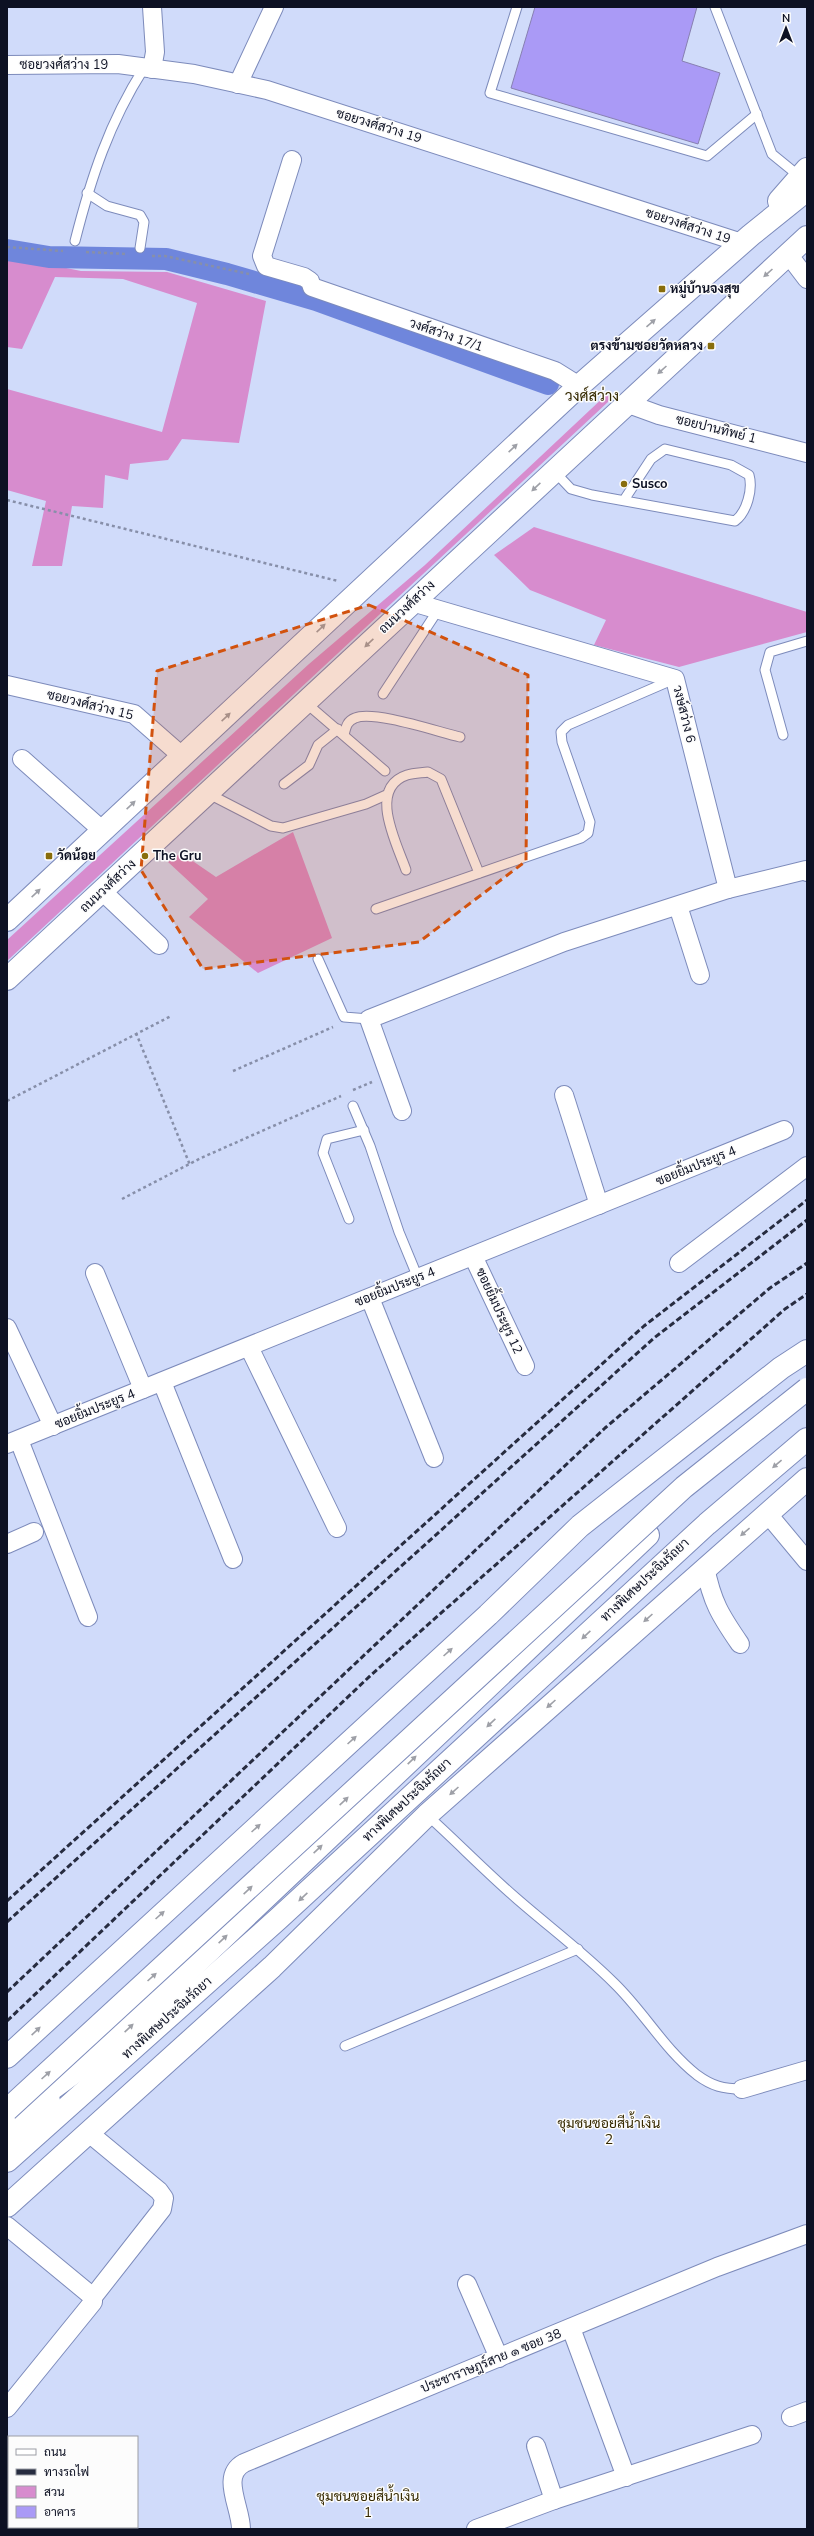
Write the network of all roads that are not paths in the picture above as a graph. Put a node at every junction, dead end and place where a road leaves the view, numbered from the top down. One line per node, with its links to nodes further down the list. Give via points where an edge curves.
1 (152, 7): 6 (street, via 154,52)
2 (274, 7): 7 (street)
3 (518, 7): 8 (lane, via 490,93 707,156)
4 (715, 7): 8 (lane)
5 (7, 65): 6 (street, ซอยวงศ์สว่าง 19, via 118,64)
6 (148, 68): 7 (street, ซอยวงศ์สว่าง 19, via 194,74); 11 (lane, via 123,101)
7 (238, 84): 13 (street, ซอยวงศ์สว่าง 19, via 267,90)
8 (757, 114): 10 (lane, via 772,154)
9 (292, 160): 18 (street, วงศ์สว่าง 17/1, via 262,256 266,266 304,277 310,281 312,288 555,371)
10 (804, 179): 13 (main road)
11 (87, 193): 14 (lane); 15 (lane, via 107,206 140,215 144,222)
12 (807, 237): 16 (main road, ถนนวงศ์สว่าง)
13 (746, 239): 18 (main road, one-way to 13)
14 (75, 241)
15 (136, 251)
16 (788, 254): 17 (street); 19 (main road, ถนนวงศ์สว่าง, one-way to 19)
17 (807, 280)
18 (579, 386): 33 (main road, one-way to 18)
19 (626, 403): 20 (street, ซอยปานทิพย์ 1, via 659,415); 21 (main road, ถนนวงศ์สว่าง)
20 (807, 453)
21 (553, 471): 22 (lane, via 571,489); 23 (main road, ถนนวงศ์สว่าง, one-way to 23)
22 (624, 500): 22 (lane, via 650,459 665,449 731,465 750,475 752,484 741,516 735,521)
23 (412, 602): 24 (street, วงษ์สว่าง 6); 29 (main road, ถนนวงศ์สว่าง, one-way to 29)
24 (438, 610): 26 (street, วงษ์สว่าง 6); 28 (lane)
25 (807, 641): 31 (lane, via 770,652 765,670)
26 (675, 679): 42 (lane, via 568,725 561,732 562,742 590,822 588,833 581,838); 43 (street, วงษ์สว่าง 6)
27 (7, 685): 33 (street, ซอยวงศ์สว่าง 15, via 134,714)
28 (383, 694)
29 (306, 703): 30 (lane); 37 (main road, ถนนวงศ์สว่าง)
30 (341, 732): 32 (lane, via 348,722 356,717 371,716); 35 (lane); 36 (lane, via 318,745 309,765)
31 (783, 735)
32 (460, 737)
33 (183, 757): 39 (main road, one-way to 33)
34 (22, 759): 39 (street)
35 (385, 771)
36 (284, 784)
37 (207, 793): 38 (lane, via 271,826 283,828 366,804); 44 (main road, ถนนวงศ์สว่าง)
38 (386, 795): 40 (lane, via 385,807); 42 (lane, via 394,784 406,775 428,772 441,779)
39 (103, 832): 47 (main road, one-way to 39)
40 (406, 870)
41 (807, 871): 43 (street)
42 (479, 873): 46 (lane)
43 (728, 889): 45 (street)
44 (102, 892): 48 (street); 51 (main road, ถนนวงศ์สว่าง)
45 (678, 906): 50 (street); 52 (street, via 564,942)
46 (376, 909)
47 (7, 920)
48 (159, 945)
49 (318, 960): 52 (lane, via 344,1017)
50 (700, 975)
51 (7, 979)
52 (369, 1020): 55 (street)
53 (564, 1095): 59 (street)
54 (353, 1106): 56 (lane)
55 (402, 1111)
56 (364, 1130): 60 (lane, via 327,1139 323,1153); 64 (lane)
57 (784, 1130): 59 (street, ซอยยิ้มประยูร 4)
58 (807, 1166): 62 (street)
59 (599, 1205): 61 (street, ซอยยิ้มประยูร 4)
60 (349, 1219)
61 (473, 1256): 64 (street, ซอยยิ้มประยูร 4); 69 (street, ซอยยิ้มประยูร 12)
62 (679, 1263)
63 (95, 1273): 71 (street)
64 (418, 1278): 65 (street, ซอยยิ้มประยูร 4)
65 (370, 1298): 67 (street, ซอยยิ้มประยูร 4); 76 (street)
66 (7, 1328): 73 (street)
67 (249, 1347): 70 (street, ซอยยิ้มประยูร 4); 79 (street)
68 (807, 1351): 91 (main road, one-way to 68, via 488,1615 580,1526 781,1368)
69 (525, 1366)
70 (162, 1382): 71 (street, ซอยยิ้มประยูร 4); 82 (street)
71 (143, 1389): 73 (street, ซอยยิ้มประยูร 4)
72 (807, 1389): 90 (main road, one-way to 72, via 692,1493); 94 (main road, one-way to 72, bridge, via 684,1487)
73 (53, 1426): 75 (street, ซอยยิ้มประยูร 4)
74 (807, 1439): 98 (main road, ทางพิเศษประจิมรัถยา, one-way to 98, via 707,1524 278,1919)
75 (13, 1442): 85 (street)
76 (434, 1458)
77 (807, 1479): 78 (main road)
78 (768, 1514): 83 (street); 84 (main road, one-way to 84)
79 (337, 1528)
80 (34, 1532): 81 (street)
81 (7, 1544)
82 (232, 1559)
83 (807, 1561)
84 (705, 1567): 86 (street, via 711,1596); 87 (main road, one-way to 87)
85 (88, 1616)
86 (740, 1644)
87 (427, 1815): 88 (lane, via 515,1897); 96 (main road, via 272,1967)
88 (578, 1949): 89 (lane); 93 (lane, via 616,1984 664,2044 696,2073 712,2085 726,2089)
89 (345, 2046)
90 (106, 2050): 95 (main road); 97 (main road)
91 (7, 2057)
92 (807, 2070): 93 (street)
93 (742, 2089)
94 (7, 2110)
95 (7, 2122)
96 (89, 2133): 99 (main road); 103 (street, via 159,2191 164,2198 162,2209)
97 (7, 2139)
98 (7, 2161)
99 (7, 2206)
100 (7, 2226): 103 (street)
101 (807, 2234): 104 (street, ประชาราษฎร์สาย ๑ ซอย 38, via 717,2267)
102 (467, 2284): 105 (street)
103 (93, 2297): 106 (street, via 93,2302)
104 (571, 2328): 105 (street, ประชาราษฎร์สาย ๑ ซอย 38); 109 (street)
105 (499, 2358): 111 (street, ประชาราษฎร์สาย ๑ ซอย 38, via 236,2467 232,2479)
106 (7, 2408)
107 (752, 2435): 109 (street)
108 (536, 2446): 110 (street)
109 (626, 2476): 110 (street)
110 (554, 2500): 112 (street)
111 (241, 2529)
112 (476, 2529)

